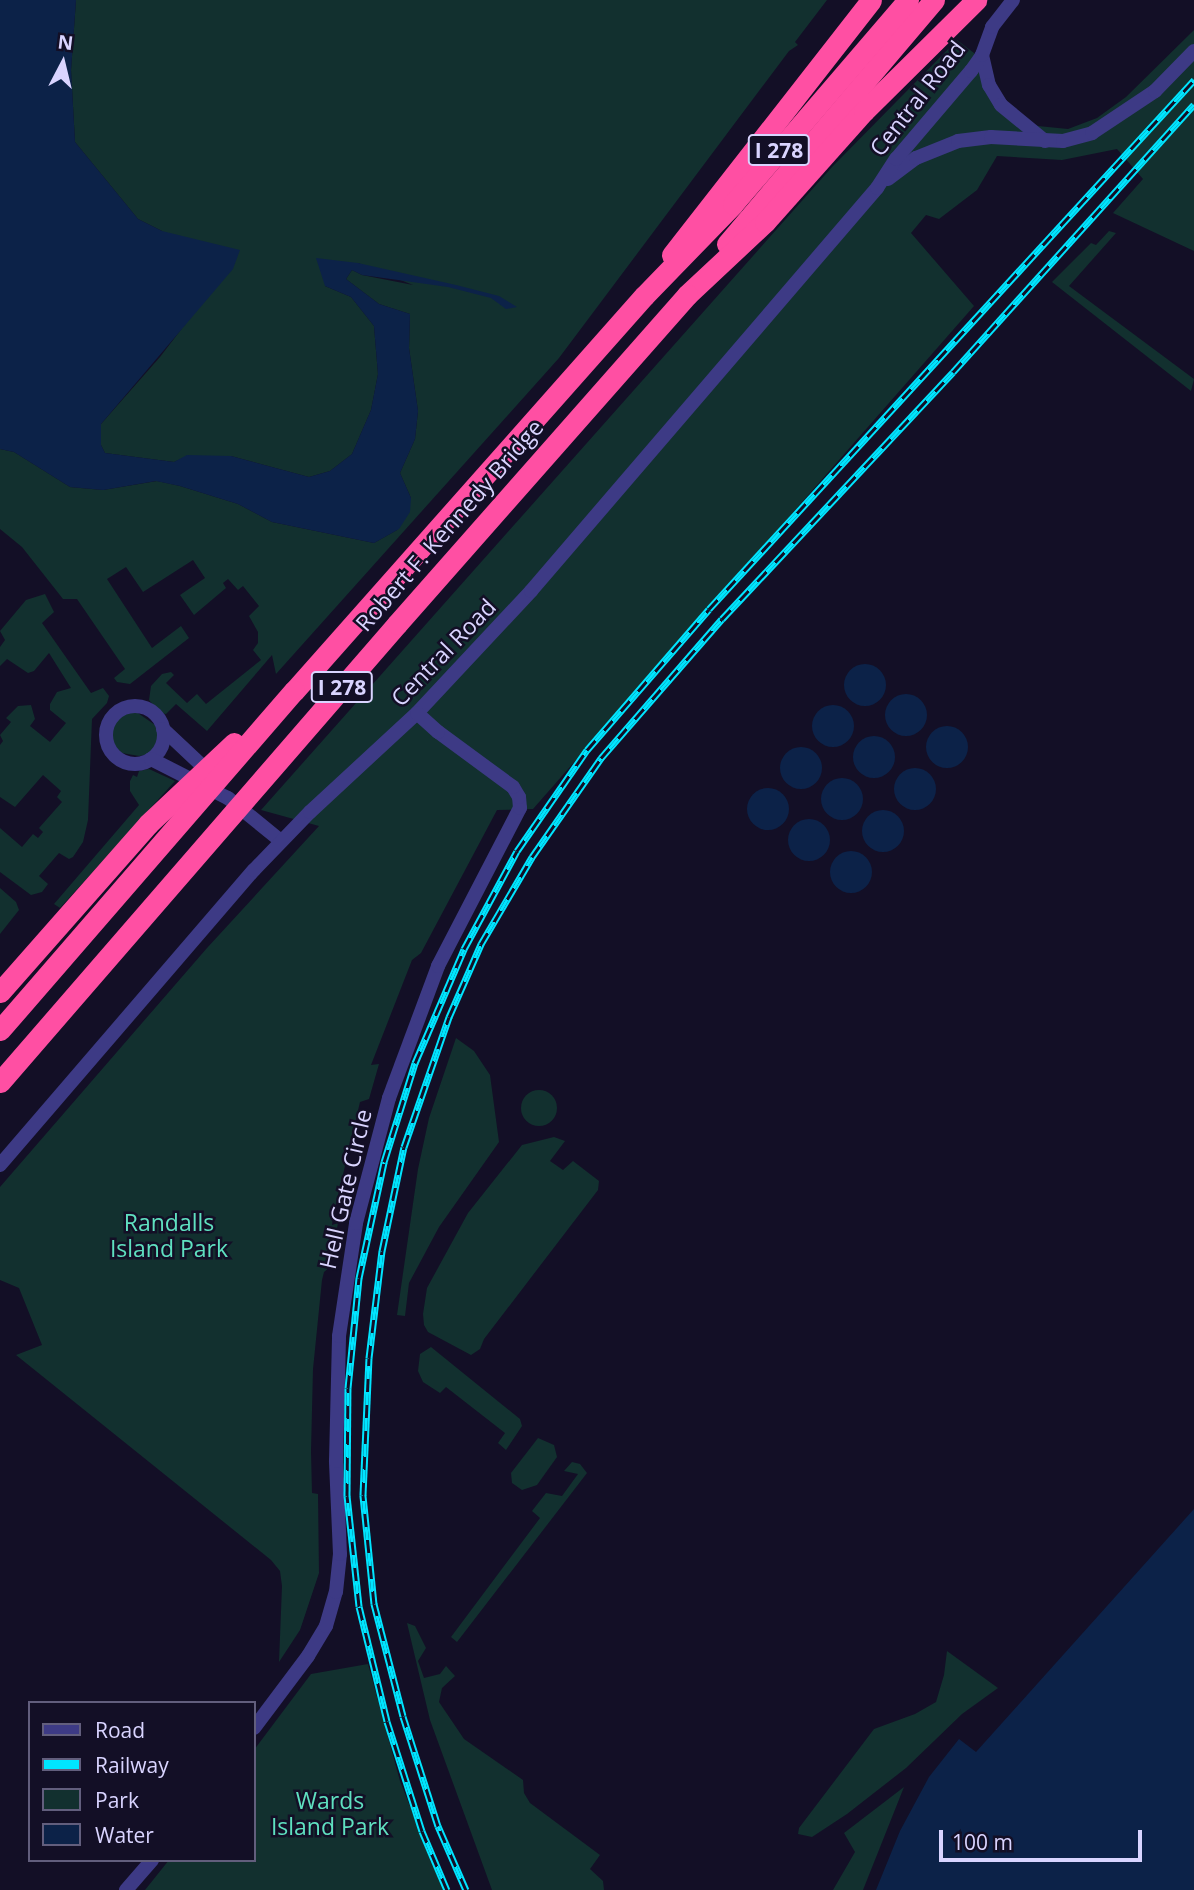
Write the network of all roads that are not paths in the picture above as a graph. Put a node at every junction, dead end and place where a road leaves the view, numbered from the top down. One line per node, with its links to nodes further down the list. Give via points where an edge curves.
1 (871, 0): 11 (highway, via 688,232)
2 (908, 0): 11 (highway, Robert F. Kennedy Bridge / I 278, via 698,243)
3 (934, 0): 10 (highway, Robert F. Kennedy Bridge / I 278, via 752,211)
4 (976, 0): 10 (highway, via 864,111 765,222)
5 (1013, 0): 7 (street, Central Road, via 992,27)
6 (1194, 51): 8 (street, Central Road, via 1155,91 1105,126 1078,138)
7 (982, 55): 8 (street, via 989,85 1001,105); 9 (street, Central Road, via 895,159)
8 (1045, 142): 9 (street, Central Road, via 991,136 943,145 907,163)
9 (877, 188): 13 (street, Central Road, via 515,609)
10 (687, 295): 20 (highway, Robert F. Kennedy Bridge / I 278, bridge)
11 (644, 296): 12 (highway, Robert F. Kennedy Bridge / I 278)
12 (294, 691): 18 (highway, bridge, via 186,785); 19 (highway, Robert F. Kennedy Bridge / I 278, bridge)
13 (417, 713): 17 (street, Central Road); 22 (street, Hell Gate Circle, via 513,787 520,808 438,966 389,1098 356,1223 340,1336 336,1592 326,1626 313,1648)
14 (163, 729): 15 (street, via 160,749); 15 (street, via 155,715 138,707 120,711 108,726 108,745 119,760 138,764); 16 (street, via 206,765)
15 (151, 759): 16 (street)
16 (228, 799): 17 (street)
17 (281, 841): 21 (street, Central Road)
18 (0, 992)
19 (0, 1030)
20 (0, 1082)
21 (0, 1165)
22 (256, 1725)
23 (150, 1862): 24 (street)
24 (126, 1890)

